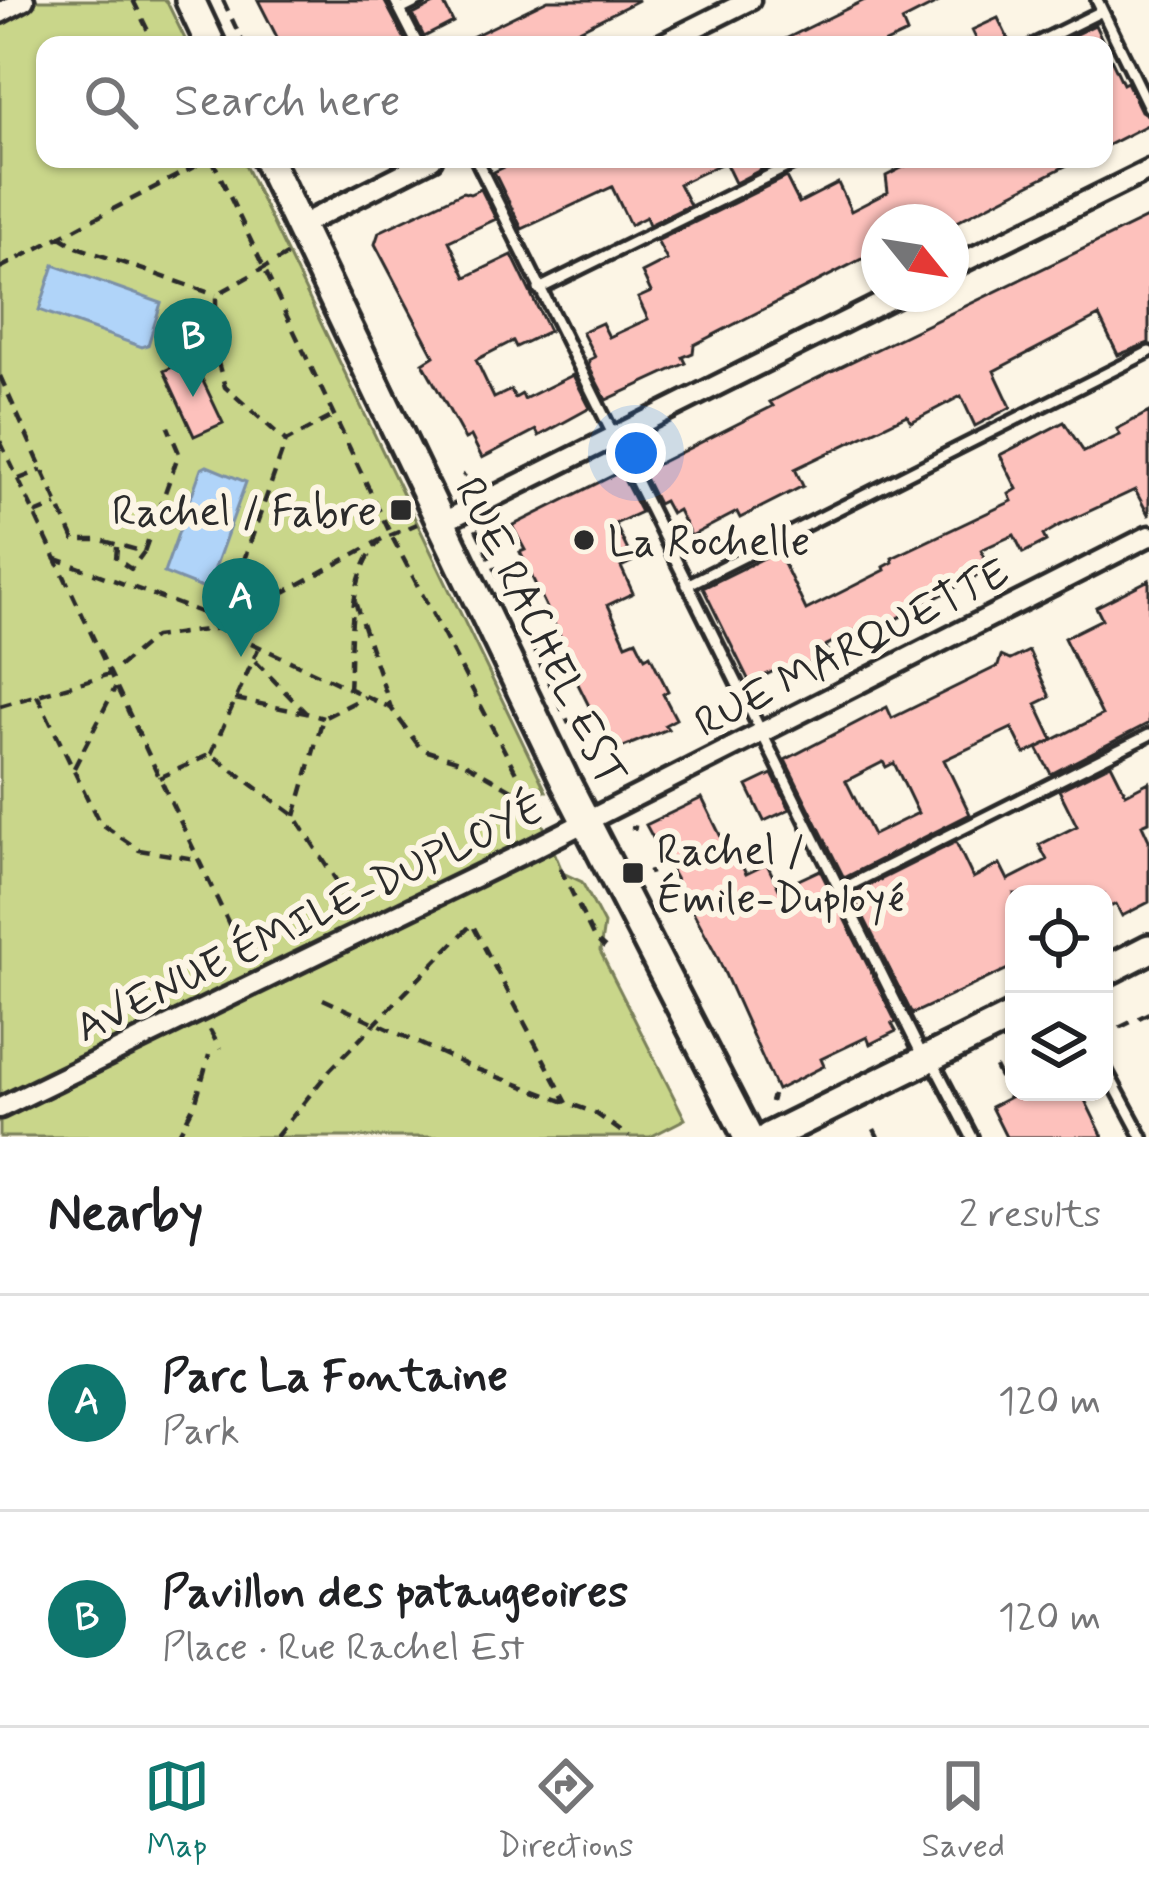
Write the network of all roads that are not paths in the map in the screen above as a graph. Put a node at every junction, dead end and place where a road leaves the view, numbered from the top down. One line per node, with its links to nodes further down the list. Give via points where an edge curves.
1 (25, 0): 7 (street)
2 (190, 0): 8 (main road)
3 (420, 0): 5 (lane)
4 (750, 0): 10 (street)
5 (397, 5): 9 (lane)
6 (1099, 5): 11 (lane); 12 (lane)
7 (0, 13)
8 (208, 36)
9 (413, 36)
10 (678, 36)
11 (1048, 36)
12 (1149, 107)
13 (271, 168): 18 (main road, RUE RACHEL EST)
14 (414, 168): 18 (street)
15 (480, 168): 20 (lane)
16 (784, 168): 20 (lane)
17 (1149, 170): 19 (street)
18 (299, 226): 24 (main road, RUE RACHEL EST)
19 (969, 259)
20 (539, 289): 23 (lane)
21 (864, 312): 23 (street)
22 (1149, 352): 26 (lane)
23 (614, 437): 24 (street); 26 (lane)
24 (430, 523): 29 (main road, RUE RACHEL EST)
25 (1149, 536): 27 (street, RUE MARQUETTE)
26 (687, 585): 27 (lane)
27 (761, 733): 29 (street, RUE MARQUETTE); 30 (lane)
28 (1149, 735): 30 (lane)
29 (586, 820): 36 (street, AVENUE ÉMILE-DUPLOYÉ); 37 (main road, RUE RACHEL EST)
30 (840, 890): 34 (lane)
31 (1149, 950): 32 (main road)
32 (1113, 968)
33 (1005, 1020): 34 (main road)
34 (928, 1059): 38 (main road); 39 (lane)
35 (1113, 1083): 40 (lane)
36 (0, 1108)
37 (748, 1137)
38 (769, 1137)
39 (972, 1137)
40 (1142, 1137)

